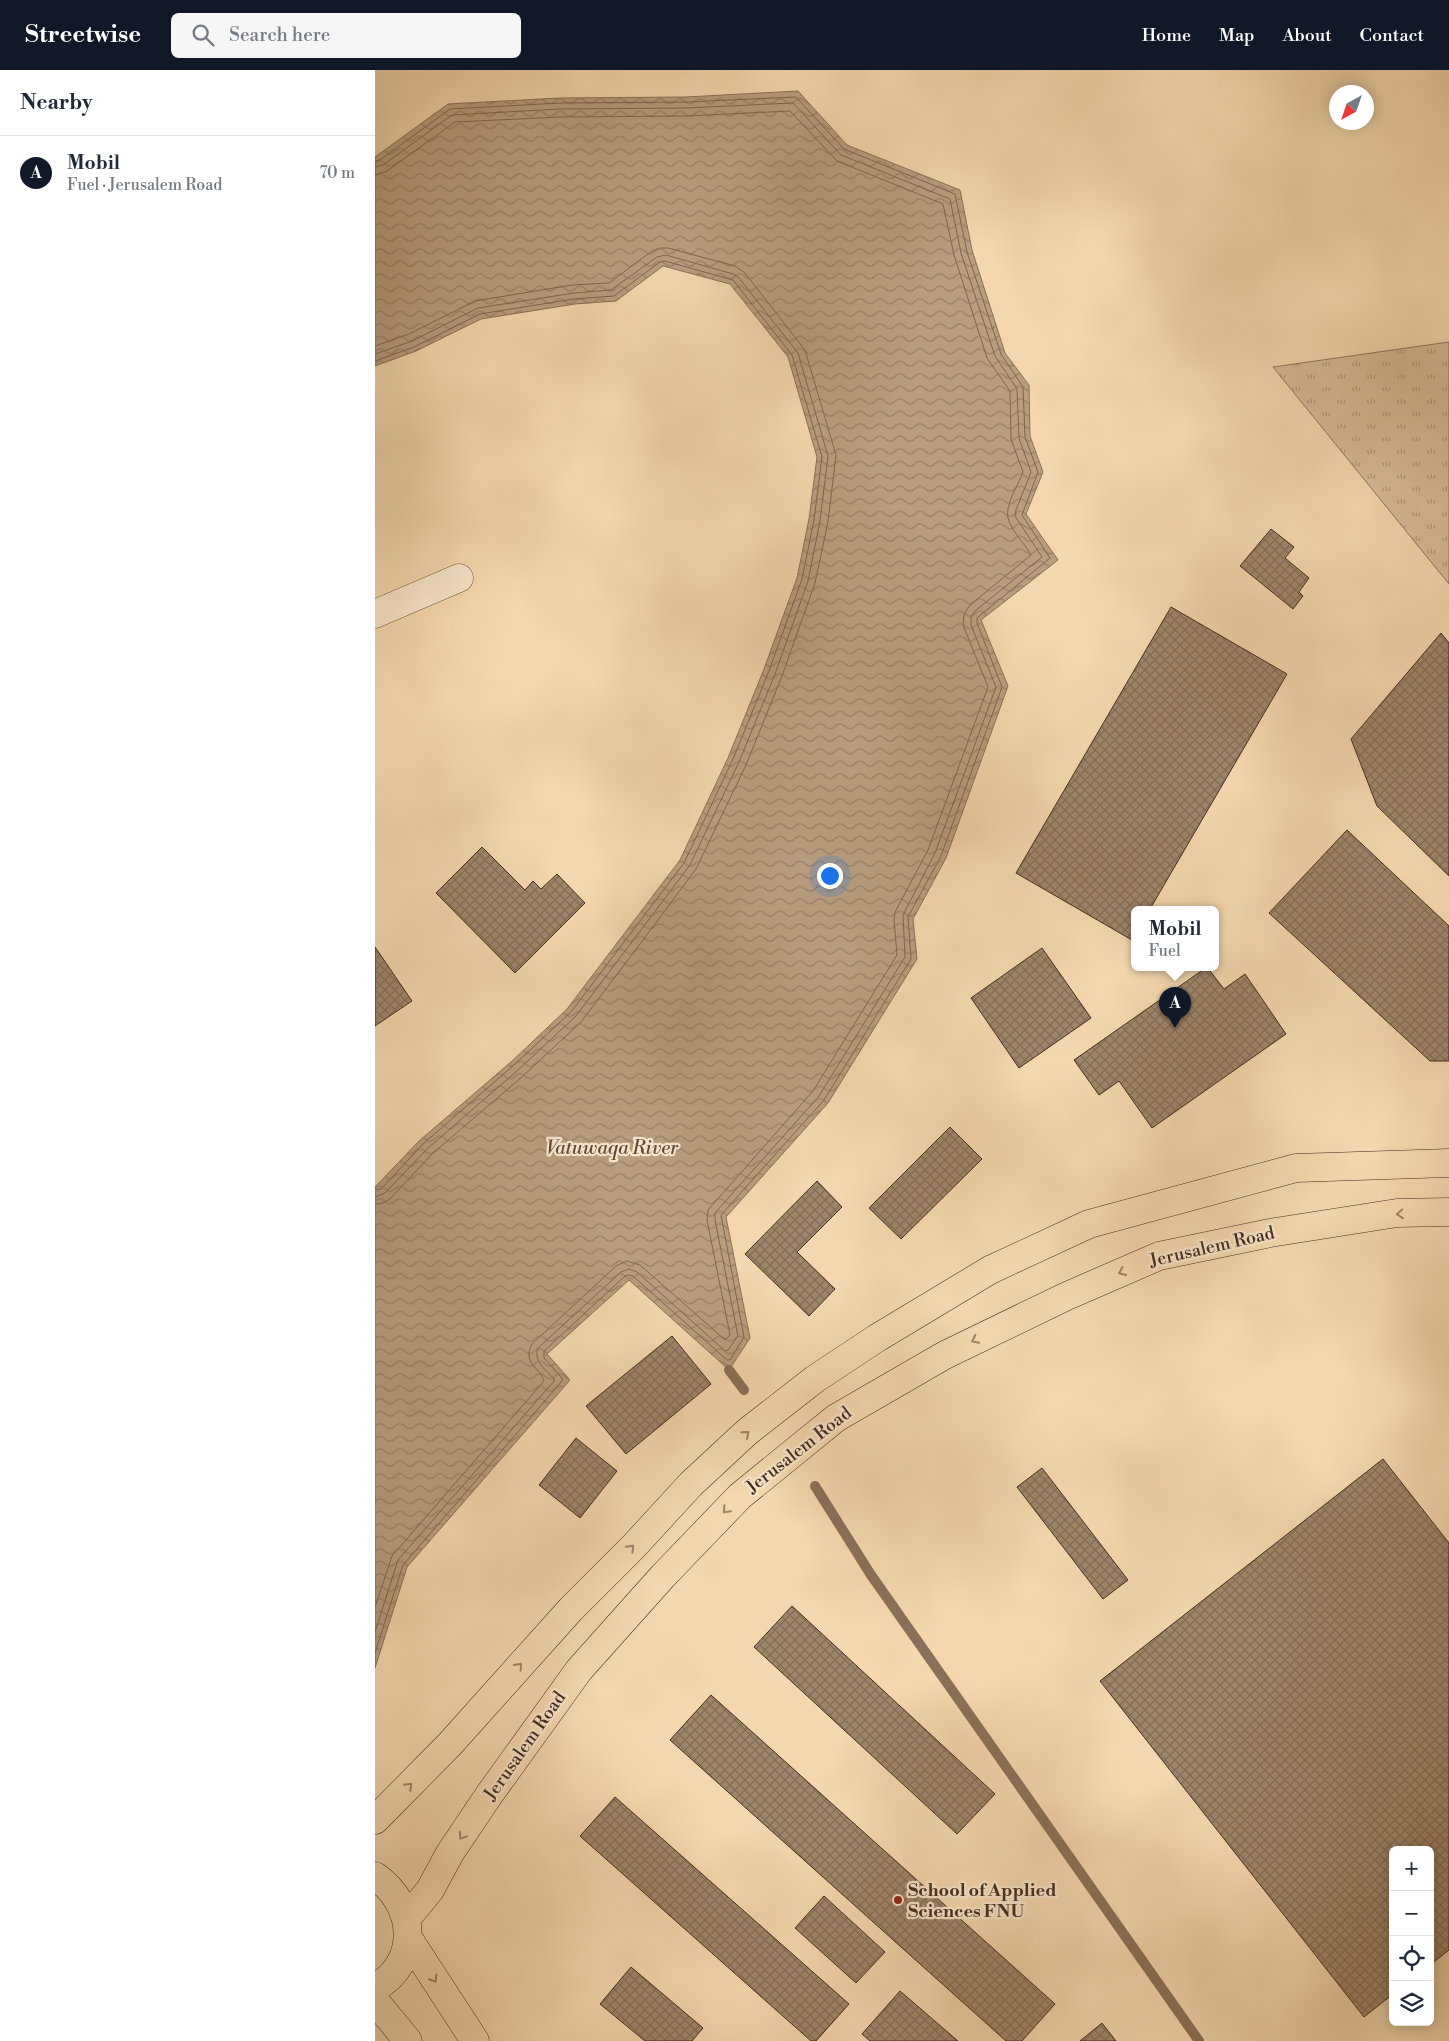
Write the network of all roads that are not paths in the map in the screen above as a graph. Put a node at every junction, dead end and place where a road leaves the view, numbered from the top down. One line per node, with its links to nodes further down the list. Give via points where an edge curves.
1 (459, 578): 2 (lane)
2 (375, 614)
3 (1449, 1162): 5 (main road, one-way to 3, via 450,1744 571,1609 691,1484 747,1432 807,1384 877,1338 990,1270 1089,1224 1296,1168)
4 (1449, 1212): 7 (main road, Jerusalem Road, one-way to 7, via 1397,1213 1159,1256 945,1355 836,1418 740,1496 579,1670 450,1853)
5 (375, 1820)
6 (375, 1876): 7 (main road, via 399,1900)
7 (407, 1928): 8 (main road, via 403,1955 395,1971); 11 (main road, one-way to 11)
8 (375, 1988)
9 (375, 2001): 10 (main road)
10 (408, 2041)
11 (475, 2041)

